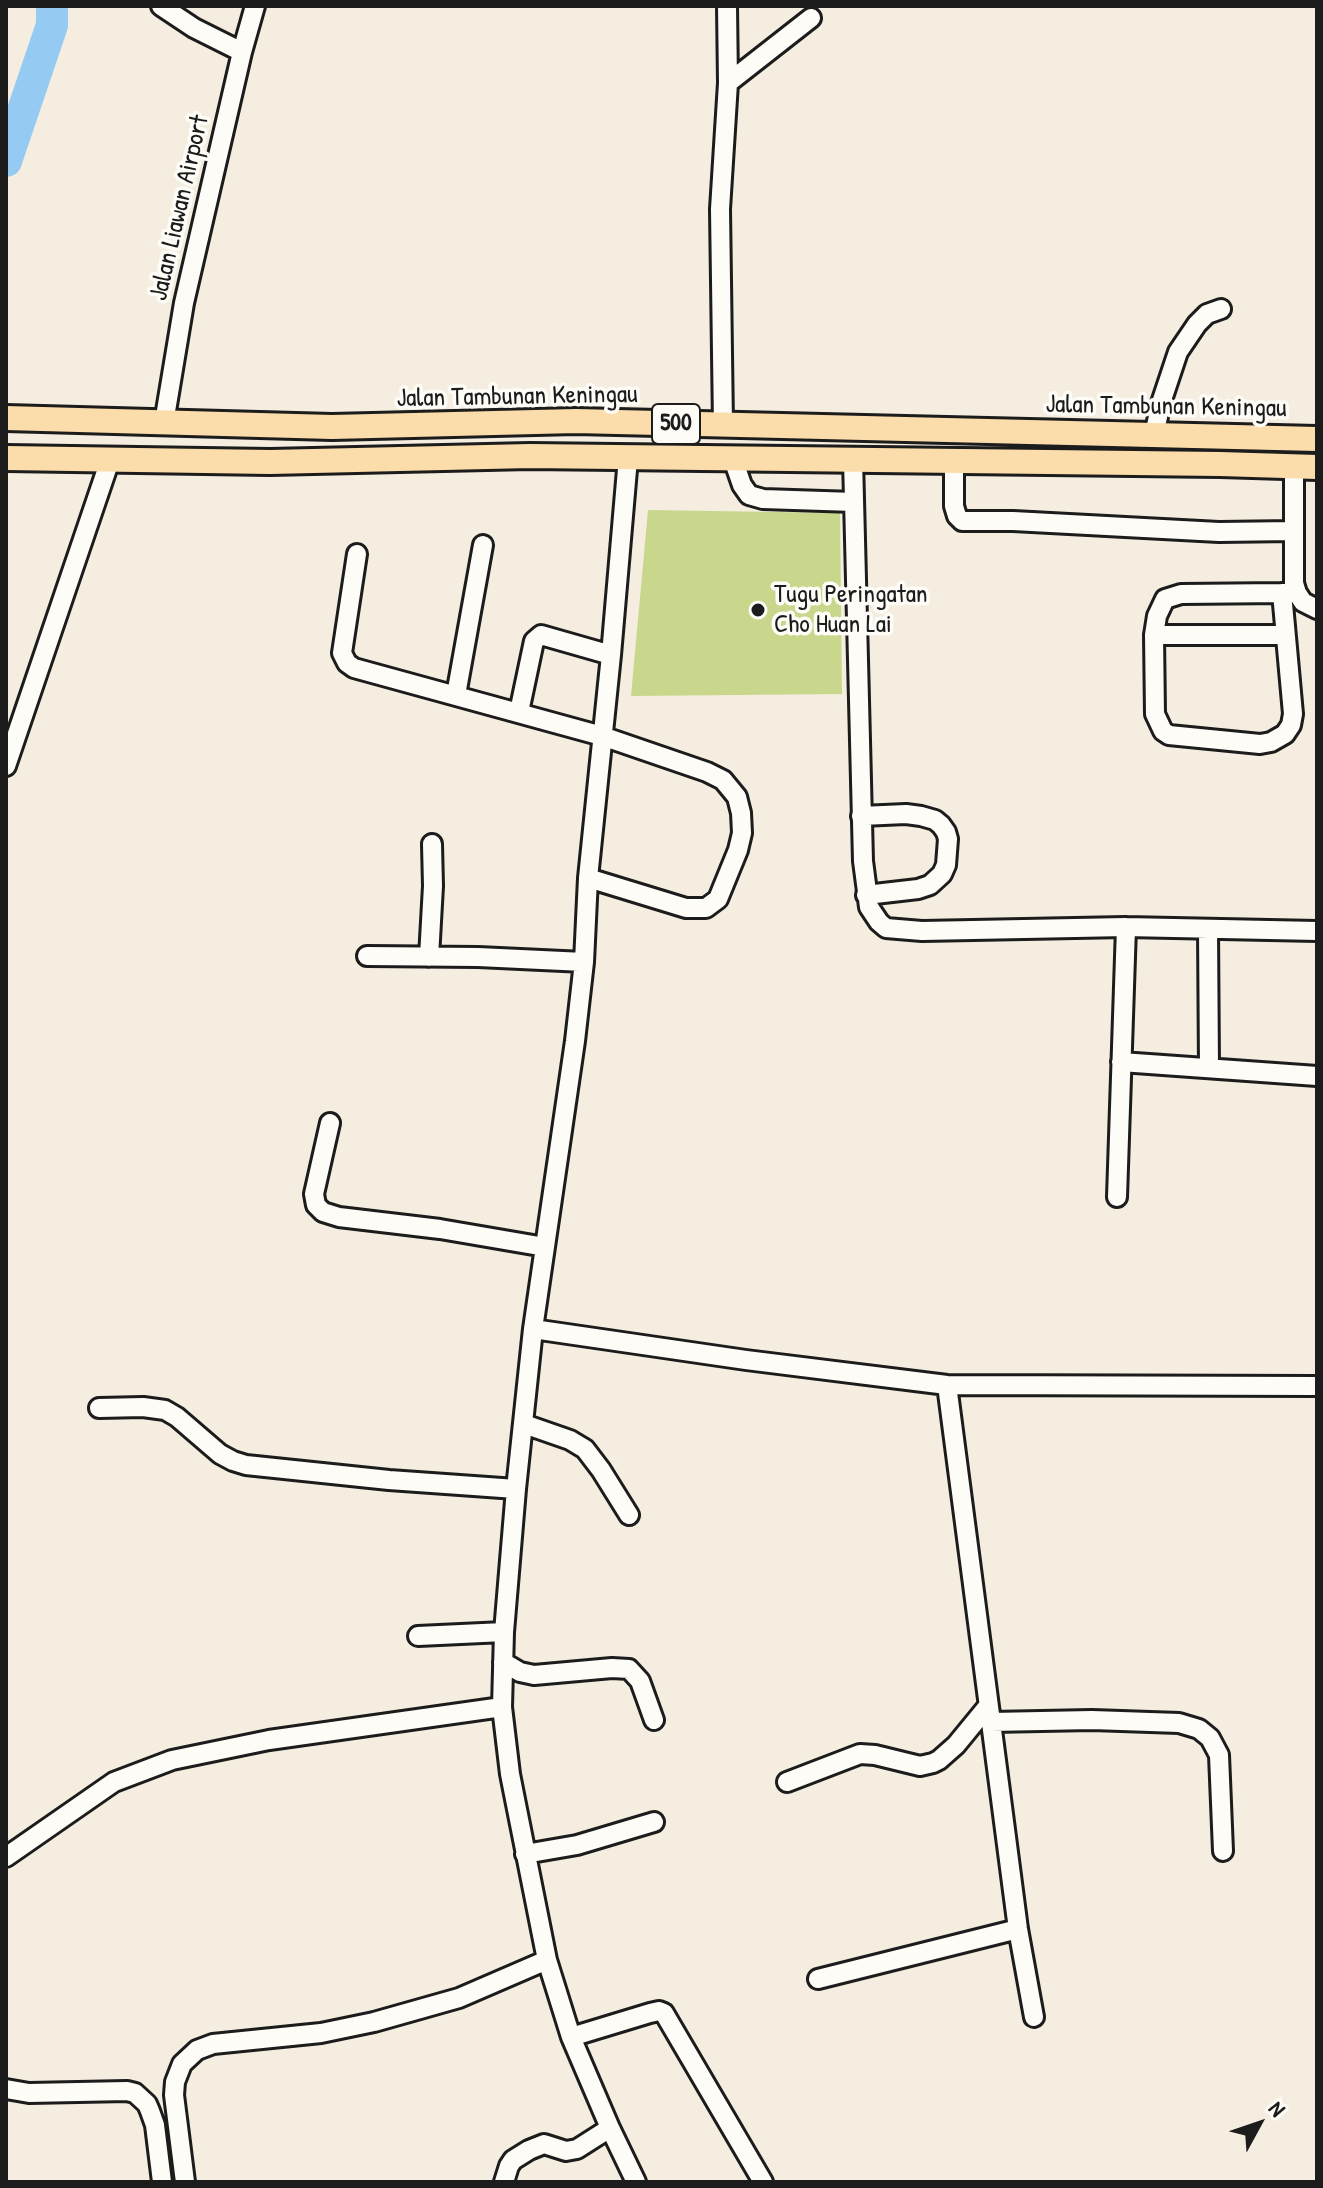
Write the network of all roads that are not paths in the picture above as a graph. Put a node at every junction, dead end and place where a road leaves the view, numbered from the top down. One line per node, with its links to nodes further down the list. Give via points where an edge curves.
1 (161, 6): 5 (street)
2 (255, 6): 5 (street, Jalan Liawan Airport)
3 (727, 6): 6 (street)
4 (811, 18): 6 (street)
5 (242, 52): 9 (street, Jalan Liawan Airport, via 184,303)
6 (728, 83): 10 (street, via 720,209)
7 (1221, 309): 11 (street, via 1197,324 1178,352)
8 (6, 418): 9 (main road, Jalan Tambunan Keningau / 500)
9 (164, 423): 10 (main road, Jalan Tambunan Keningau / 500)
10 (723, 425): 11 (main road, Jalan Tambunan Keningau / 500)
11 (1154, 435): 12 (main road, Jalan Tambunan Keningau / 500)
12 (1317, 439)
13 (6, 458): 17 (main road, 500)
14 (628, 458): 15 (main road, 500); 17 (main road, 500); 28 (street)
15 (733, 459): 16 (main road, 500); 20 (street, via 749,495)
16 (853, 459): 18 (main road, 500); 20 (street)
17 (110, 460): 32 (street)
18 (954, 461): 19 (main road, 500); 21 (street, via 954,506 962,521)
19 (1305, 467): 21 (street)
20 (854, 502): 33 (street)
21 (1293, 531): 24 (street, via 1294,583)
22 (483, 545): 29 (street)
23 (357, 554): 29 (street, via 343,641 347,663)
24 (1289, 593): 25 (street); 26 (street, via 1173,595 1161,604); 27 (street)
25 (1317, 609)
26 (1154, 635): 27 (street); 27 (street, via 1155,714 1163,731 1260,744 1278,739 1291,725)
27 (1285, 635)
28 (611, 655): 30 (street, via 541,635 534,641); 31 (street)
29 (456, 695): 30 (street)
30 (519, 712): 31 (street)
31 (602, 736): 35 (street); 35 (street, via 723,780 737,797 742,833 724,888 706,908 686,908)
32 (6, 766)
33 (861, 816): 36 (street); 36 (street, via 921,816 941,825 948,839 946,865 936,881 918,889)
34 (432, 844): 41 (street)
35 (588, 878): 42 (street)
36 (866, 895): 37 (street, via 873,915 894,929)
37 (1126, 927): 38 (street); 43 (street)
38 (1208, 929): 39 (street); 44 (street)
39 (1317, 931)
40 (367, 956): 41 (street)
41 (429, 957): 42 (street)
42 (584, 962): 48 (street)
43 (1121, 1062): 44 (street); 47 (street)
44 (1209, 1068): 45 (street)
45 (1317, 1076)
46 (330, 1123): 48 (street, via 314,1194 323,1212)
47 (1117, 1197)
48 (545, 1247): 49 (street)
49 (533, 1329): 50 (street); 53 (street)
50 (947, 1385): 51 (street); 60 (street)
51 (1317, 1386)
52 (99, 1408): 54 (street, via 165,1410 220,1454 246,1465)
53 (524, 1424): 54 (street); 55 (street, via 585,1449)
54 (516, 1489): 56 (street)
55 (629, 1515)
56 (504, 1632): 57 (street); 58 (street)
57 (418, 1636)
58 (503, 1662): 59 (street); 61 (street, via 534,1675 629,1669 640,1681)
59 (502, 1707): 65 (street); 66 (street, via 269,1740 172,1760 114,1782)
60 (989, 1714): 62 (street, via 933,1763 920,1766 860,1754); 64 (street, via 1179,1723 1199,1729 1219,1755); 67 (street)
61 (654, 1720)
62 (787, 1782)
63 (654, 1822): 65 (street)
64 (1223, 1851)
65 (525, 1854): 68 (street)
66 (6, 1857)
67 (1018, 1929): 69 (street); 70 (street)
68 (547, 1960): 71 (street); 75 (street, via 459,1998 374,2022 197,2050 182,2064 175,2082)
69 (818, 1979)
70 (1034, 2017)
71 (571, 2037): 73 (street); 78 (street, via 664,2013)
72 (6, 2089): 74 (street, via 135,2093 147,2104 155,2125)
73 (610, 2128): 76 (street, via 577,2149 544,2144 529,2150 513,2160); 77 (street)
74 (162, 2182)
75 (185, 2182)
76 (504, 2182)
77 (636, 2182)
78 (763, 2182)

